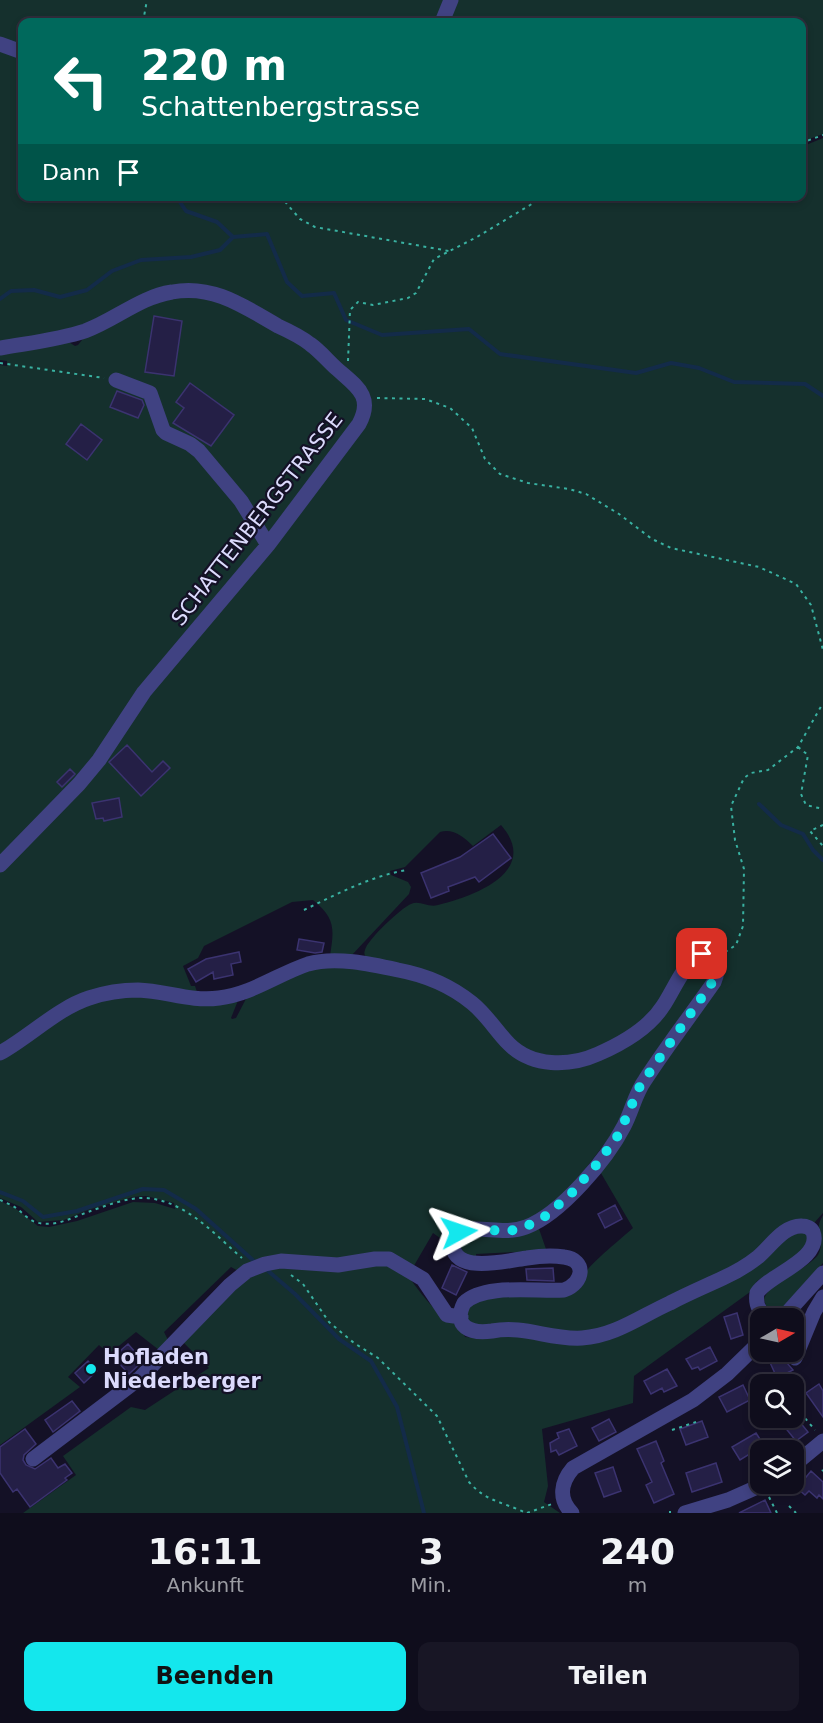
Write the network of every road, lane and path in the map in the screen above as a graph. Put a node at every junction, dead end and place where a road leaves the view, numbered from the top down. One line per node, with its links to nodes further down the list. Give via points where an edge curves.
1 (147, 0): 3 (path)
2 (451, 0): 4 (street)
3 (144, 18)
4 (444, 18)
5 (0, 44): 6 (street)
6 (18, 51)
7 (823, 135): 8 (path)
8 (806, 141)
9 (284, 201): 11 (path, via 300,219 315,227)
10 (536, 201): 11 (path)
11 (449, 251): 12 (path, via 434,259 416,293 408,298 373,305 358,302 350,310)
12 (349, 327)
13 (0, 348): 17 (street, SCHATTENBERGSTRASSE, via 82,332 173,291 228,297 304,339 357,386 365,399 365,411)
14 (0, 363): 15 (path)
15 (116, 380): 17 (street, via 150,393 163,430 199,451 241,501)
16 (369, 394): 18 (path, via 378,399 425,399 450,408 472,428 485,459 500,474 586,494 620,514 652,540 671,548 759,567 796,584 811,604)
17 (268, 545): 24 (street, SCHATTENBERGSTRASSE, via 144,692 79,784)
18 (823, 650)
19 (823, 703): 20 (path)
20 (798, 747): 21 (path, via 808,755 801,794 806,805); 27 (path, via 768,770 744,778 731,806 735,840 744,868 742,926 736,945)
21 (823, 809)
22 (823, 825): 23 (path, via 810,831)
23 (823, 846)
24 (0, 865)
25 (407, 870): 26 (path, via 381,875)
26 (304, 910)
27 (715, 959): 28 (street, via 702,954 692,960 663,1007 646,1025 599,1054 572,1062 546,1061 523,1054 472,1004 437,982 401,970 329,961 309,964 251,990 219,998 195,999 139,990 89,998); 36 (street, via 718,969 714,982 640,1086 619,1134 570,1195 551,1213 528,1226 507,1231 462,1230 453,1242 459,1258 480,1264 570,1258 580,1269 578,1281 564,1290 477,1294 464,1302)
28 (0, 1053)
29 (0, 1200): 30 (path, via 33,1222 48,1224 131,1199 166,1202 187,1211)
30 (247, 1263)
31 (823, 1273): 35 (street)
32 (290, 1274): 50 (path, via 303,1284 328,1322 378,1358 429,1406 476,1490)
33 (823, 1297): 37 (street)
34 (758, 1308): 36 (street, via 757,1293 766,1283 812,1254 816,1246 812,1230 796,1226 740,1269 625,1327 598,1336 560,1337 517,1329 473,1332)
35 (792, 1308)
36 (461, 1317): 44 (street, via 447,1315 423,1279 389,1259 338,1265 288,1261 265,1264 247,1271 230,1285 140,1378)
37 (804, 1336)
38 (750, 1352): 47 (street, via 693,1400 573,1468 563,1485)
39 (804, 1417): 42 (path)
40 (696, 1422): 41 (path)
41 (672, 1430)
42 (822, 1435): 43 (street)
43 (804, 1454)
44 (33, 1459)
45 (750, 1490): 49 (street, via 728,1500)
46 (768, 1494): 52 (path)
47 (563, 1499): 50 (path); 51 (street)
48 (789, 1506): 53 (path)
49 (675, 1512)
50 (526, 1513)
51 (572, 1513)
52 (777, 1513)
53 (796, 1513)

